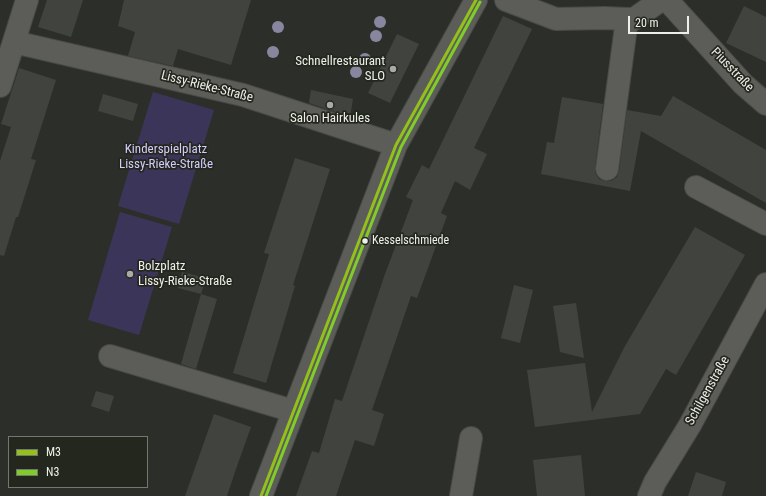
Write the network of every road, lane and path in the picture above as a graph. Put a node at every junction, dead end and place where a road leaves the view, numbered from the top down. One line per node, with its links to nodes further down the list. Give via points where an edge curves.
1 (27, 0): 7 (street)
2 (476, 0): 10 (street)
3 (506, 0): 6 (street, via 556,19)
4 (661, 0): 6 (street, via 634,19)
5 (667, 0): 9 (street, Piusstraße, via 743,84)
6 (627, 19): 11 (street)
7 (14, 42): 8 (street); 10 (street, Lissy-Rieke-Straße, via 243,95)
8 (0, 86)
9 (766, 104)
10 (396, 145): 16 (street)
11 (607, 169)
12 (696, 187): 13 (street)
13 (766, 224)
14 (766, 284): 20 (street, Schilgenstraße)
15 (110, 356): 16 (street)
16 (293, 411): 18 (street)
17 (471, 438): 19 (street)
18 (261, 496)
19 (461, 496)
20 (649, 496)

